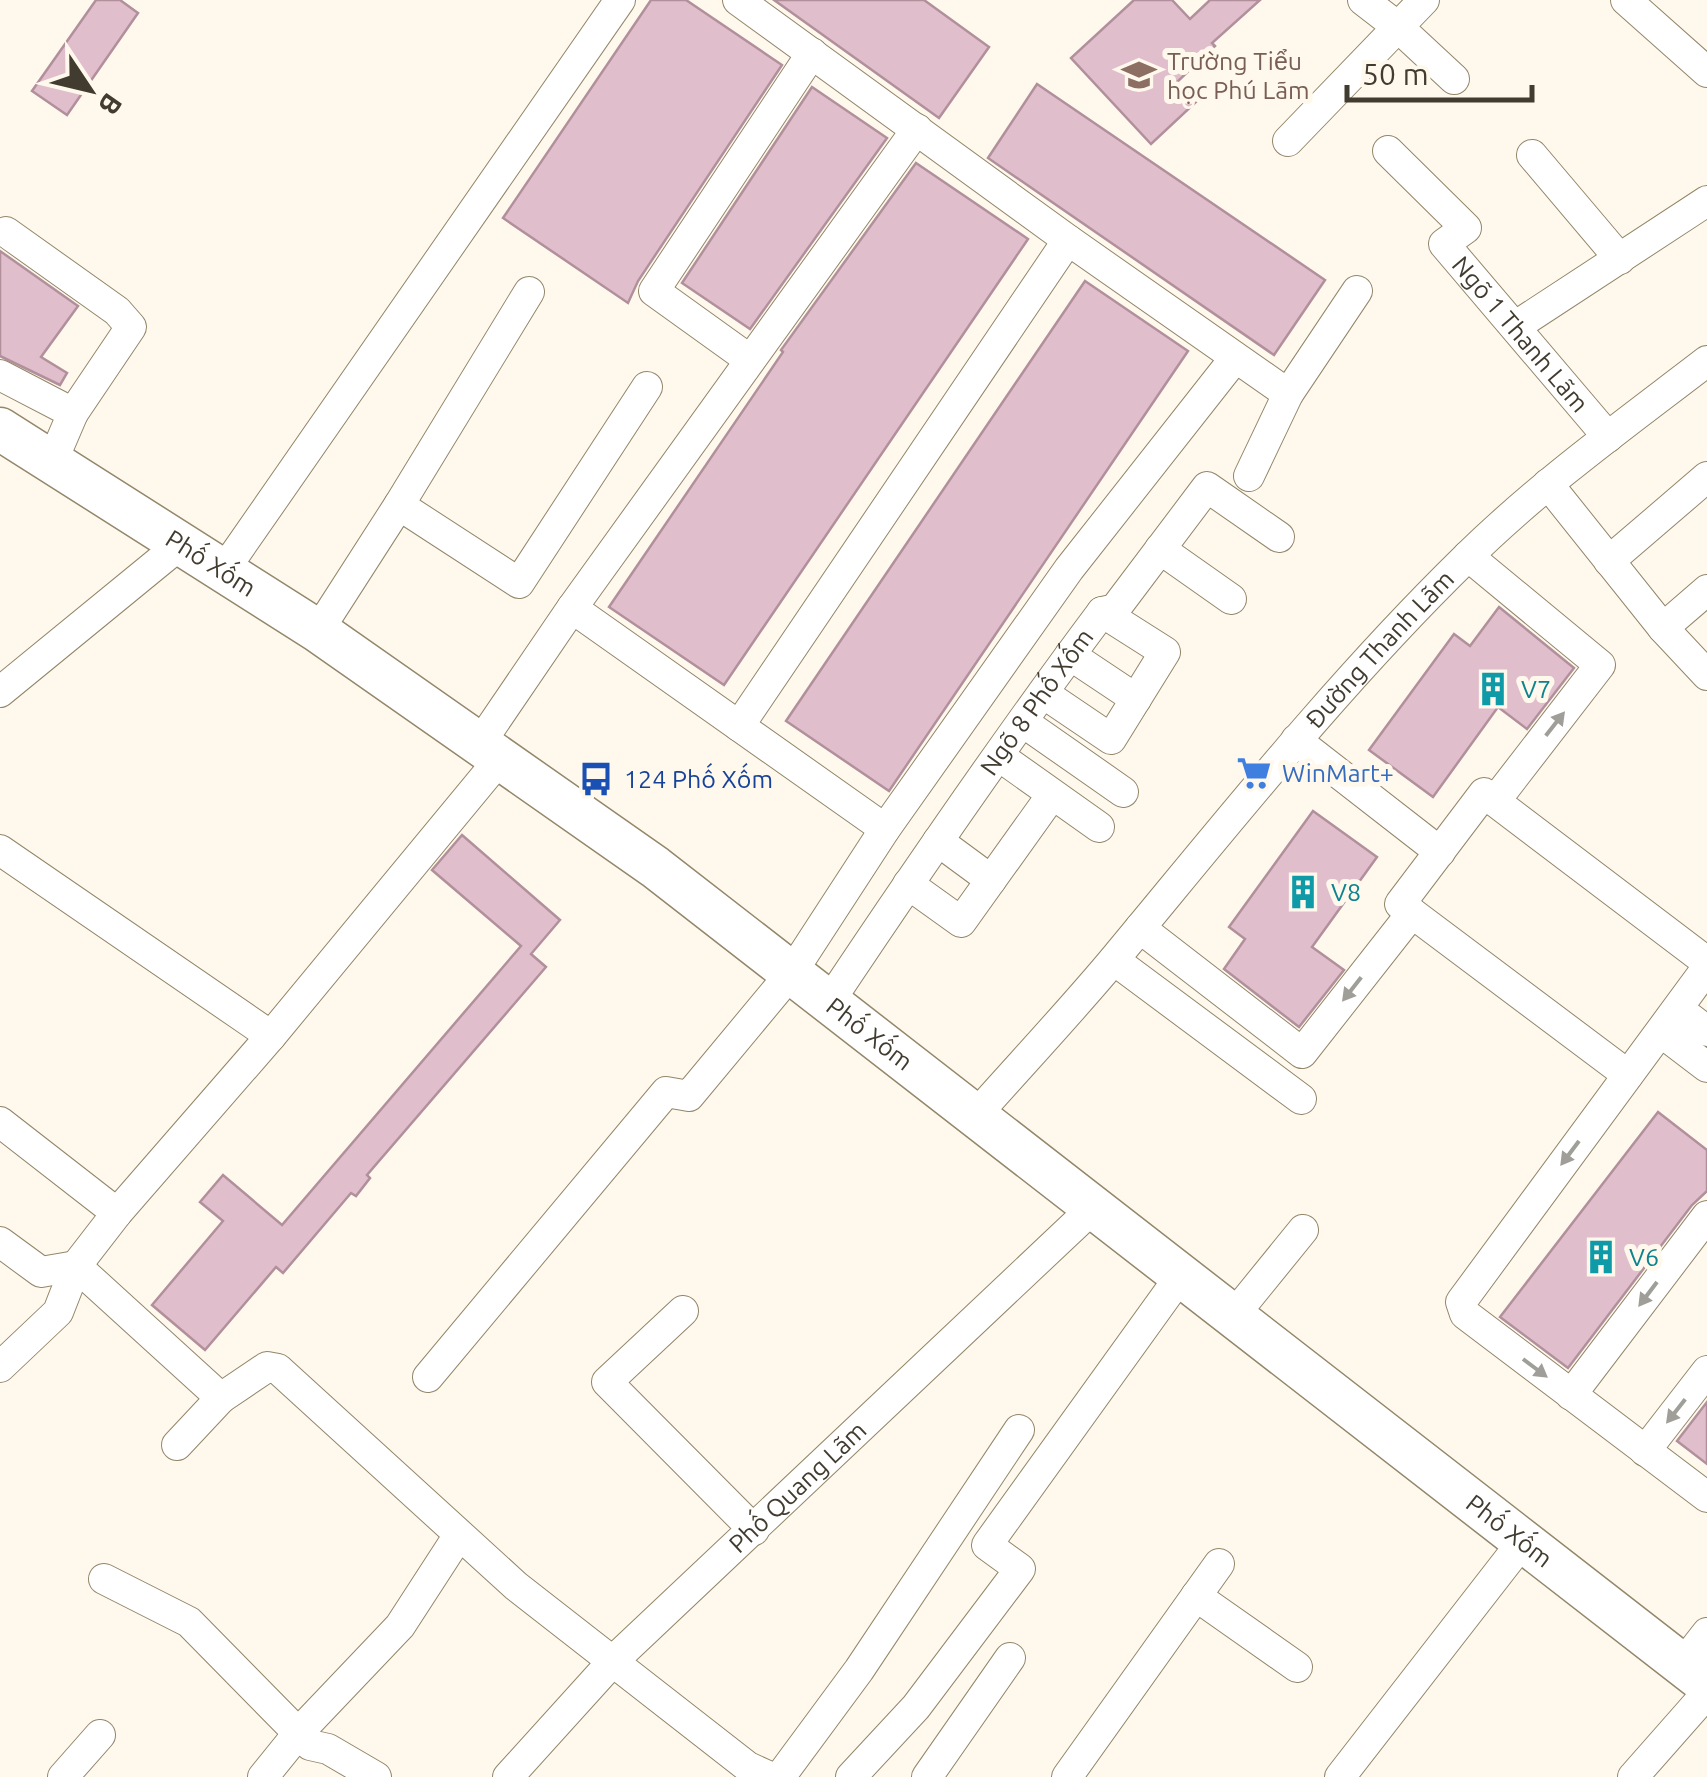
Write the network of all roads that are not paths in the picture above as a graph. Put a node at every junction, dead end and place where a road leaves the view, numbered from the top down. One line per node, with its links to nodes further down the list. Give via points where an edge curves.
1 (620, 0): 40 (street)
2 (738, 0): 7 (street)
3 (1363, 0): 6 (street)
4 (1424, 0): 6 (street)
5 (1626, 0): 8 (street)
6 (1398, 27): 9 (street); 11 (street)
7 (812, 53): 10 (street); 22 (street, via 654,291)
8 (1707, 72)
9 (1454, 79)
10 (917, 129): 16 (street); 22 (street)
11 (1288, 141)
12 (1388, 151): 20 (street, Ngõ 1 Thanh Lãm, via 1466,228 1444,244)
13 (1532, 155): 17 (street)
14 (1707, 201): 17 (street)
15 (6, 232): 27 (street, via 132,327)
16 (1068, 240): 21 (street); 53 (street)
17 (1620, 259): 20 (street)
18 (1357, 291): 26 (street)
19 (529, 292): 34 (street)
20 (1516, 326): 29 (street, Ngõ 1 Thanh Lãm)
21 (1234, 358): 26 (street); 61 (street, via 1070,569)
22 (750, 360): 43 (street)
23 (1707, 362): 29 (street, Đường Thanh Lãm)
24 (0, 375): 27 (street)
25 (647, 387): 34 (street, via 520,583)
26 (1288, 394): 31 (street)
27 (73, 412): 30 (street)
28 (0, 428): 30 (highway, Phố Xốm)
29 (1608, 436): 33 (street, Đường Thanh Lãm)
30 (52, 462): 36 (highway, Phố Xốm)
31 (1248, 476)
32 (1707, 476): 39 (street)
33 (1548, 484): 38 (street, Đường Thanh Lãm); 39 (street)
34 (399, 506): 46 (street)
35 (1279, 537): 37 (street, Ngõ 8 Phố Xốm, via 1207,487)
36 (182, 543): 40 (highway, Phố Xốm); 49 (street)
37 (1160, 549): 42 (street); 44 (street, Ngõ 8 Phố Xốm, via 1115,609)
38 (1468, 556): 54 (street, Đường Thanh Lãm); 58 (street, one-way to 38, via 1600,665)
39 (1609, 561): 45 (street)
40 (224, 570): 46 (highway, Phố Xốm)
41 (1707, 590): 45 (street)
42 (1231, 599)
43 (572, 608): 53 (street); 55 (street)
44 (1102, 612): 47 (street, Ngõ 8 Phố Xốm); 51 (street, via 1165,652)
45 (1663, 628): 48 (street)
46 (318, 631): 55 (highway, Phố Xốm)
47 (1070, 656): 50 (street, Ngõ 8 Phố Xốm); 51 (street)
48 (1707, 675)
49 (0, 692)
50 (1043, 693): 51 (street, via 1110,739); 52 (street, Ngõ 8 Phố Xốm)
51 (1136, 699)
52 (1023, 722): 56 (street, Ngõ 8 Phố Xốm); 57 (street)
53 (739, 726): 61 (street)
54 (1296, 740): 64 (street); 68 (street, Đường Thanh Lãm)
55 (489, 753): 71 (highway, Phố Xốm); 75 (street)
56 (998, 756): 60 (street); 62 (street, Ngõ 8 Phố Xốm)
57 (1123, 792)
58 (1495, 801): 64 (street, via 1484,793); 70 (street)
59 (1044, 806): 65 (street)
60 (1099, 826)
61 (885, 829): 71 (street)
62 (938, 841): 65 (street); 66 (street, Ngõ 8 Phố Xốm)
63 (0, 850): 75 (street)
64 (1440, 852): 67 (street, via 1400,904)
65 (991, 880): 66 (street, via 961,922)
66 (908, 884): 72 (street, Ngõ 8 Phố Xốm)
67 (1412, 913): 68 (street, one-way to 68, via 1302,1052); 77 (street)
68 (1140, 928): 69 (street, Đường Thanh Lãm)
69 (1114, 960): 78 (street); 79 (street, Đường Thanh Lãm)
70 (1707, 965): 73 (street)
71 (792, 972): 72 (highway, Phố Xốm); 92 (street, via 689,1096 666,1092)
72 (830, 1002): 79 (highway, Phố Xốm)
73 (1670, 1020): 74 (street); 76 (street); 77 (street)
74 (1707, 1031)
75 (271, 1036): 82 (street)
76 (1707, 1067)
77 (1628, 1075): 93 (street, one-way to 93, via 1461,1302 1465,1314)
78 (1301, 1099)
79 (975, 1116): 81 (highway, Phố Xốm)
80 (0, 1122): 82 (street)
81 (1094, 1207): 87 (highway, Phố Xốm); 99 (street, Phố Quang Lãm)
82 (117, 1213): 86 (street)
83 (1707, 1216): 93 (street, one-way to 93)
84 (1302, 1230): 89 (street)
85 (0, 1242): 86 (street, via 41,1272)
86 (76, 1266): 90 (street, via 58,1312); 94 (street)
87 (1182, 1274): 89 (highway, Phố Xốm); 117 (street, via 987,1545 1020,1569 916,1707)
88 (683, 1311): 99 (street, via 607,1382)
89 (1234, 1314): 101 (highway, Phố Xốm)
90 (0, 1367)
91 (1707, 1371): 97 (street, one-way to 97)
92 (428, 1377)
93 (1571, 1395): 97 (street)
94 (221, 1398): 96 (street); 100 (street, via 266,1367 278,1369)
95 (1020, 1430): 116 (street)
96 (177, 1445)
97 (1645, 1451): 98 (street)
98 (1707, 1497)
99 (754, 1530): 106 (street, Phố Quang Lãm)
100 (460, 1535): 106 (street); 110 (street, via 400,1626)
101 (1524, 1540): 108 (highway, Phố Xốm); 120 (street)
102 (1219, 1564): 104 (street)
103 (104, 1578): 110 (street, via 189,1622)
104 (1196, 1596): 107 (street); 119 (street)
105 (1010, 1658): 118 (street)
106 (613, 1662): 114 (street, Phố Quang Lãm); 115 (street, via 748,1768)
107 (1297, 1667)
108 (1701, 1669): 121 (street)
109 (100, 1734): 111 (street)
110 (298, 1734): 112 (street); 113 (street)
111 (62, 1777)
112 (263, 1777)
113 (376, 1777)
114 (508, 1777)
115 (770, 1777)
116 (780, 1777)
117 (850, 1777)
118 (927, 1777)
119 (1067, 1777)
120 (1340, 1777)
121 (1633, 1777)

